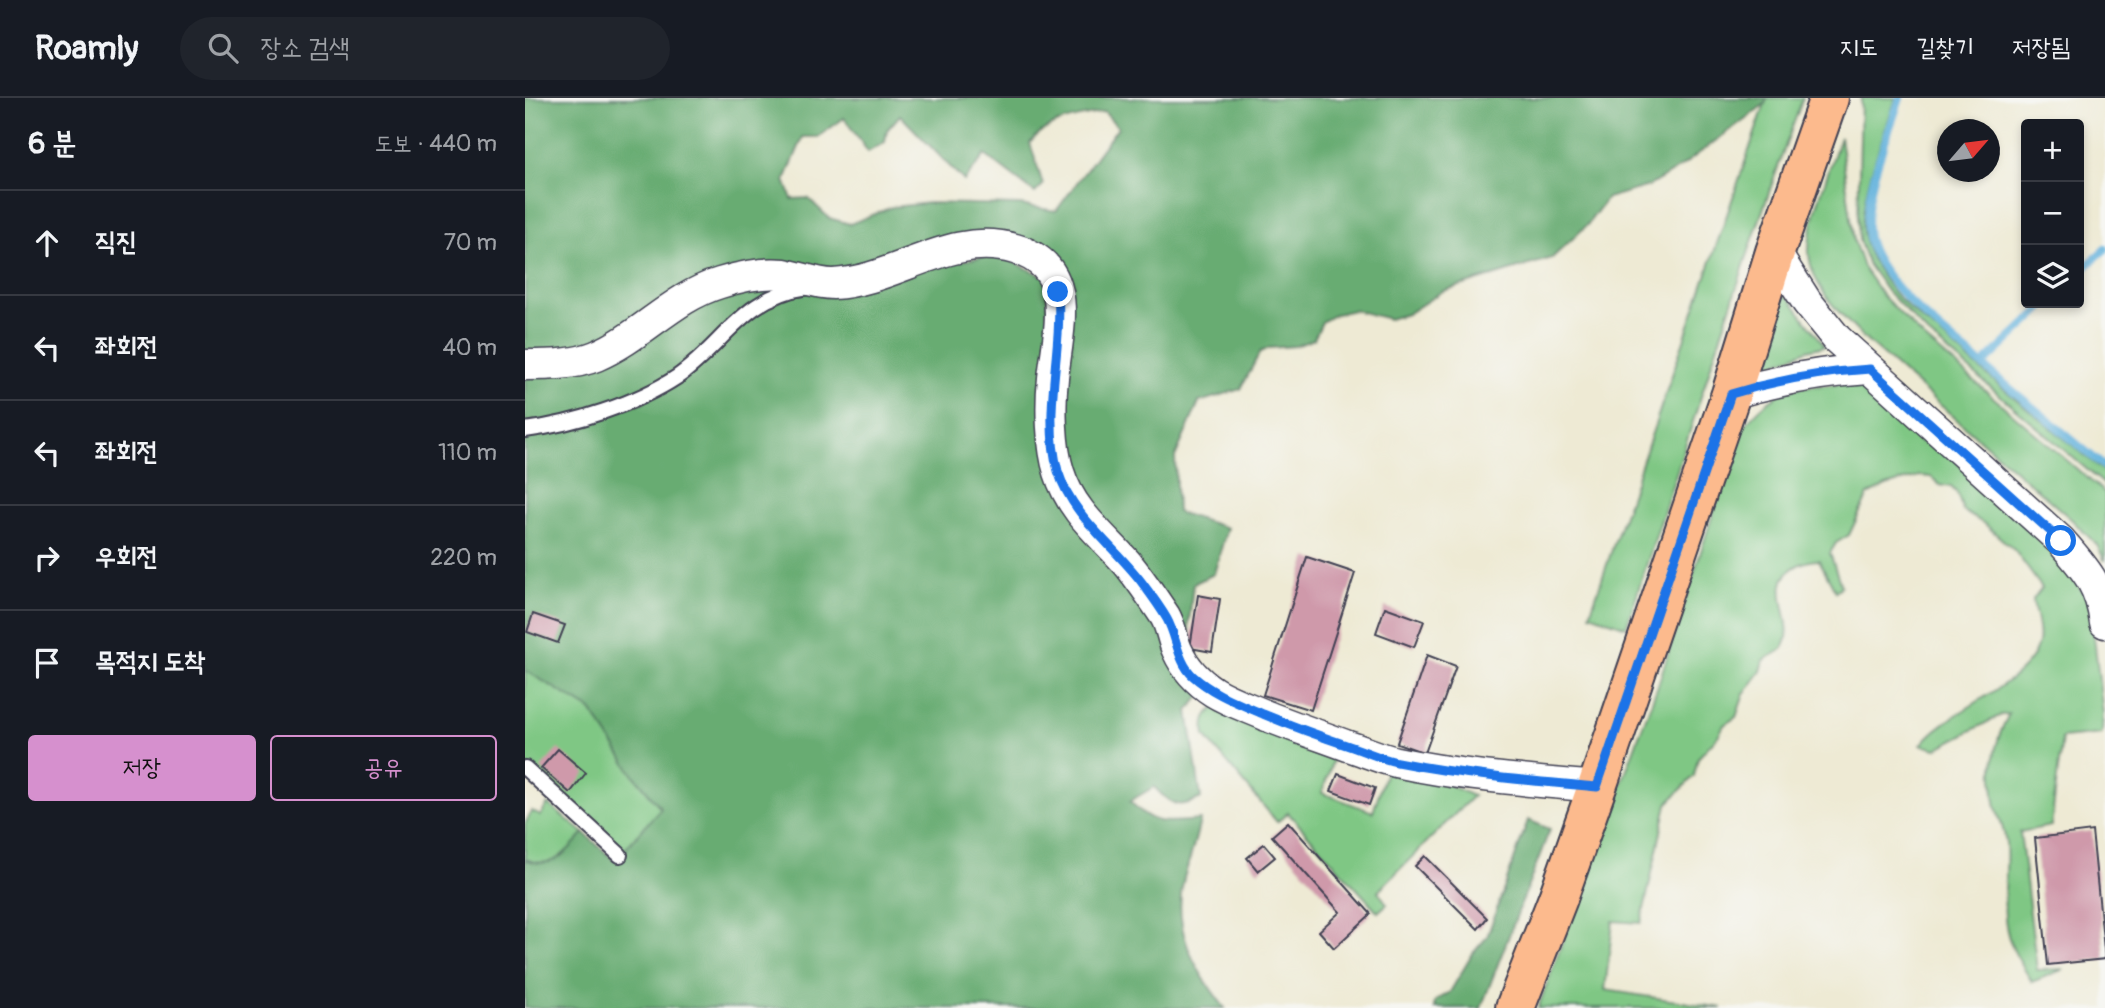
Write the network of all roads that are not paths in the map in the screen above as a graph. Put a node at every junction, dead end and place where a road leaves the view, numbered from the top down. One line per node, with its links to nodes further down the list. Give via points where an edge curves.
1 (1829, 98): 2 (main road)
2 (1775, 252): 5 (street, via 1837,339); 6 (main road)
3 (830, 284): 4 (street, via 779,274 718,283 686,297 596,356 558,365); 7 (lane, via 796,289 751,309 679,376 641,398 554,427); 10 (street, via 976,245 1018,250 1036,259 1052,273 1058,292 1053,381 1054,450 1059,471 1070,500 1125,562 1168,621 1191,674 1215,692 1291,726 1395,762)
4 (525, 365)
5 (1870, 369): 6 (street, via 1802,376); 8 (street, via 2061,541 2088,572 2102,600)
6 (1731, 394): 10 (main road)
7 (525, 430)
8 (2105, 623)
9 (525, 768): 11 (lane)
10 (1597, 787): 12 (main road)
11 (620, 855)
12 (1515, 1008)

